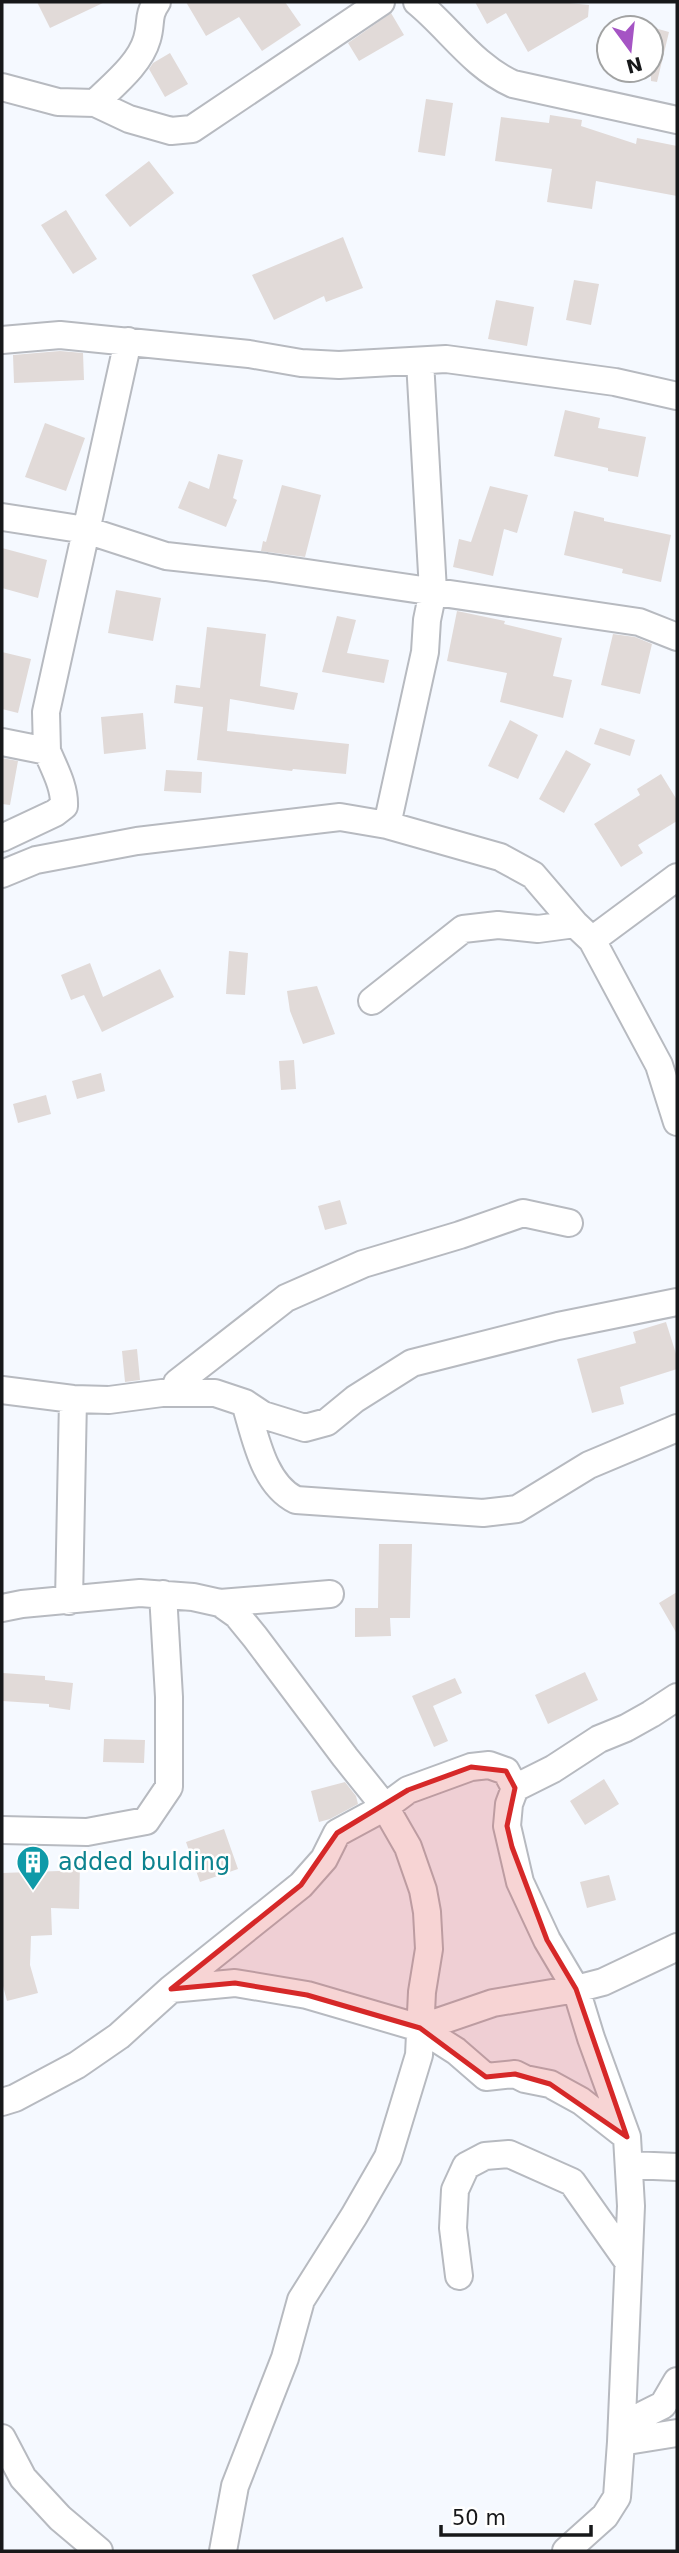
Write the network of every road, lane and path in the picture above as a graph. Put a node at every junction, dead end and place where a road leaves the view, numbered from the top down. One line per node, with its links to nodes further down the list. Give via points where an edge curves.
1 (157, 2): 5 (street, via 150,11 148,39 138,57)
2 (380, 2): 5 (street, via 192,129 171,131)
3 (418, 2): 6 (street, via 494,76)
4 (2, 87): 5 (street, via 58,102)
5 (95, 103)
6 (677, 120)
7 (2, 340): 8 (street, via 60,335)
8 (128, 341): 9 (street, via 301,363); 12 (street)
9 (420, 361): 10 (street, via 446,359 615,382); 13 (street)
10 (677, 396)
11 (2, 517): 12 (street)
12 (86, 530): 13 (street, via 166,556); 16 (street, via 46,712)
13 (433, 591): 14 (street, via 639,622); 17 (street, via 425,652)
14 (677, 637)
15 (2, 742): 16 (street)
16 (47, 751): 18 (street, via 60,781 64,806)
17 (387, 825): 19 (street, via 340,817 298,820 95,848 36,860); 21 (street, via 500,857 533,874)
18 (2, 838)
19 (2, 874)
20 (677, 877): 21 (street)
21 (584, 932): 22 (street, via 498,925 463,929); 23 (street, via 659,1065)
22 (372, 1001)
23 (677, 1122)
24 (569, 1223): 27 (street, via 523,1213 363,1264 286,1298 177,1382)
25 (677, 1302): 29 (street, via 412,1363 355,1398 327,1422 305,1428 263,1415)
26 (2, 1390): 28 (street)
27 (174, 1393): 28 (street); 29 (street, via 215,1393)
28 (73, 1399): 33 (street)
29 (245, 1404): 30 (street, via 277,1485 296,1500 483,1513 517,1509 589,1465)
30 (677, 1428)
31 (163, 1594): 33 (street); 34 (street); 39 (street, via 169,1787 146,1821 87,1832)
32 (330, 1594): 34 (street)
33 (69, 1601): 35 (street)
34 (220, 1603): 38 (street, via 255,1637)
35 (2, 1608)
36 (677, 1697): 37 (street)
37 (515, 1788): 38 (street, via 506,1771 489,1765 471,1767 408,1790); 42 (street, via 507,1826 520,1882)
38 (385, 1807): 41 (street, via 337,1833 324,1859 301,1885); 43 (street, via 408,1847 428,1912 429,1949)
39 (2, 1830)
40 (677, 1947): 42 (street, via 603,1982)
41 (171, 1989): 43 (street, via 235,1983 307,1995); 44 (street, via 77,2066)
42 (576, 1989): 43 (street, via 493,2003); 45 (street)
43 (420, 2028): 45 (street, via 486,2077 515,2074 550,2084 581,2101); 56 (street, via 419,2056 388,2157 301,2300 285,2358 234,2486)
44 (2, 2102)
45 (627, 2137): 46 (street)
46 (630, 2165): 47 (street); 48 (street)
47 (677, 2167)
48 (627, 2260): 49 (street, via 572,2182 509,2154 485,2156 466,2166 455,2190 453,2228); 54 (street)
49 (460, 2276)
50 (677, 2381): 51 (street)
51 (670, 2403): 54 (street, via 643,2414)
52 (677, 2433): 54 (street)
53 (2, 2438): 55 (street, via 23,2478)
54 (621, 2442): 57 (street, via 617,2497 606,2516)
55 (99, 2551)
56 (223, 2551)
57 (566, 2551)

